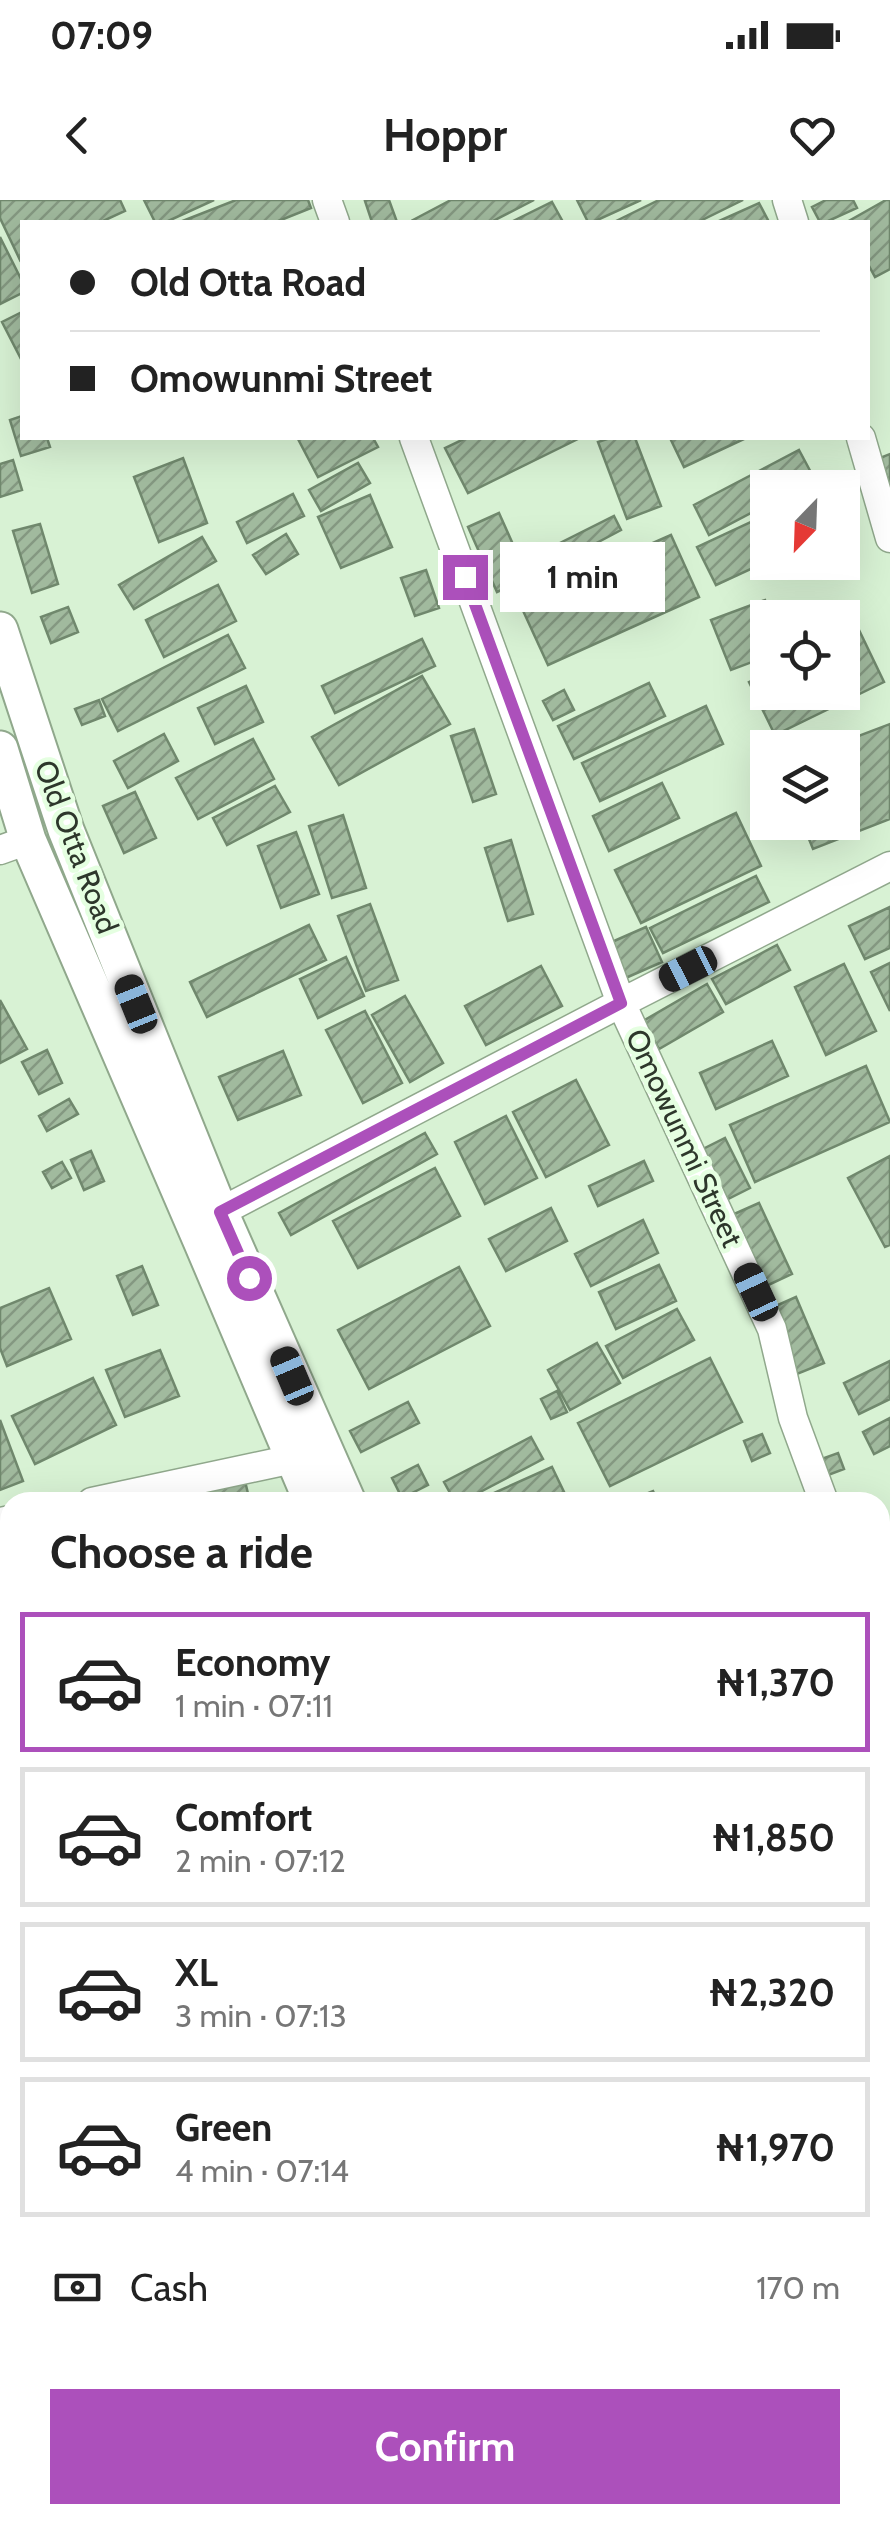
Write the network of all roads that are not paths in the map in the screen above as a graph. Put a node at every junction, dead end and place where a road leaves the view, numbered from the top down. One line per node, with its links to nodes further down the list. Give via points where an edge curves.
1 (415, 440): 8 (street, Omowunmi Street)
2 (861, 440): 3 (street)
3 (890, 538)
4 (0, 630): 9 (street, Old Otta Road, via 66,830)
5 (0, 750): 6 (street, Old Otta Road)
6 (14, 845): 10 (street, Old Otta Road, via 202,1242)
7 (890, 866): 8 (street)
8 (621, 1003): 9 (street); 14 (street, Omowunmi Street, via 772,1328 793,1418)
9 (220, 1212): 13 (street, Old Otta Road)
10 (293, 1460): 11 (street); 12 (street, Old Otta Road)
11 (140, 1492)
12 (307, 1492)
13 (344, 1492)
14 (820, 1492)

